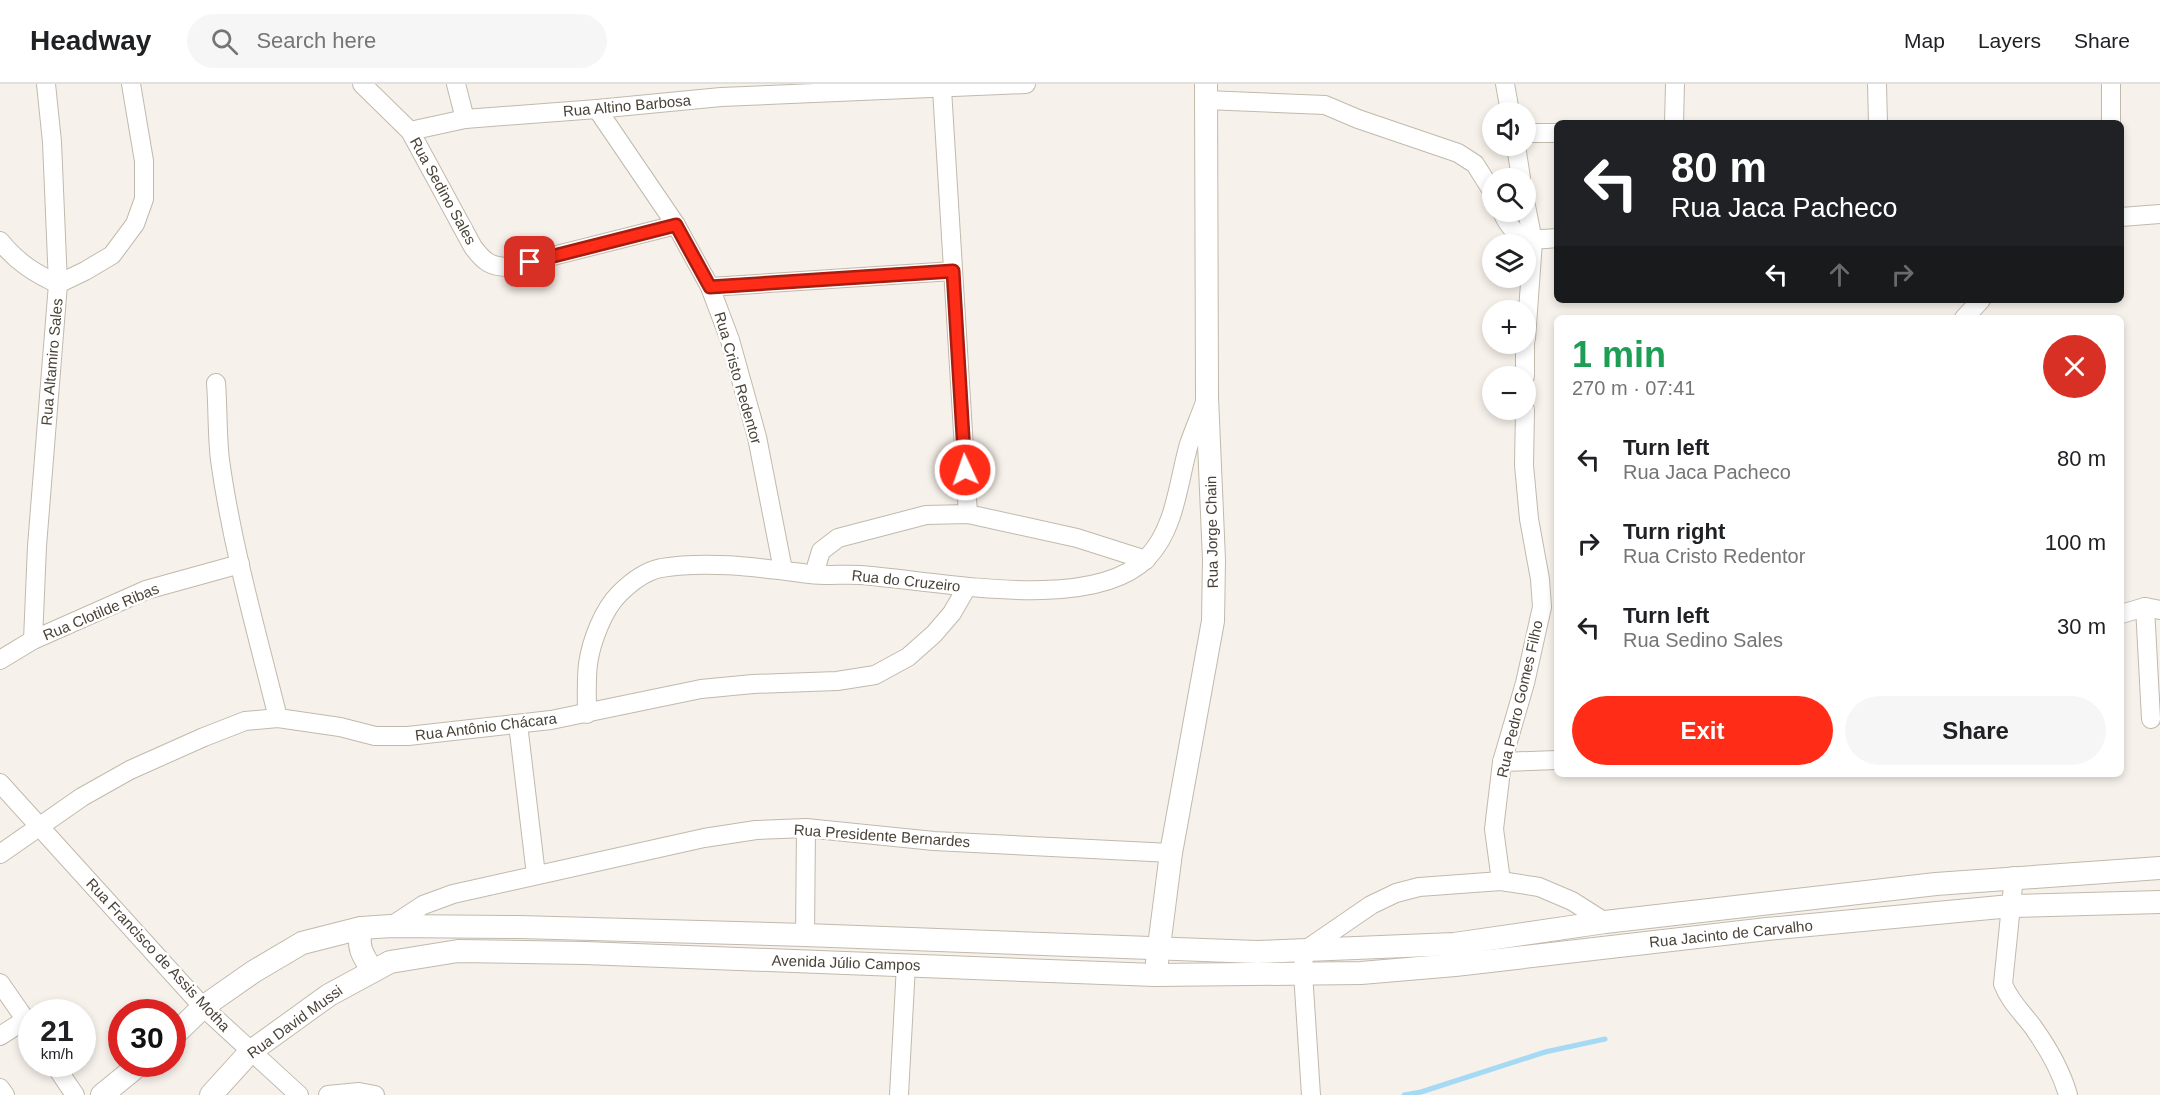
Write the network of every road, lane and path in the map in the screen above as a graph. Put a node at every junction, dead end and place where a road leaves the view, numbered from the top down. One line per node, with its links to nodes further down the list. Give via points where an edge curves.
1 (46, 84): 32 (street, Rua Altamiro Sales)
2 (131, 84): 32 (street, via 144,161 144,200 135,224 112,255)
3 (362, 84): 19 (street, Rua Sedino Sales)
4 (456, 84): 15 (street)
5 (1026, 84): 10 (street, Rua Altino Barbosa)
6 (1505, 84): 13 (street)
7 (1675, 84): 16 (street)
8 (1877, 84): 17 (street)
9 (2111, 84): 18 (street)
10 (942, 89): 11 (street, Rua Altino Barbosa); 31 (street)
11 (720, 90): 14 (street, Rua Altino Barbosa)
12 (1206, 92): 22 (street, via 1325,105 1458,153 1475,164); 37 (street, Rua Jorge Chain)
13 (1508, 102)
14 (597, 110): 15 (street, Rua Altino Barbosa); 26 (street, Rua Cristo Redentor)
15 (465, 119): 19 (street, Rua Altino Barbosa)
16 (1674, 120)
17 (1878, 120)
18 (2111, 120)
19 (410, 132): 26 (street, Rua Sedino Sales, via 473,247 483,261 495,267 509,267)
20 (1554, 132): 21 (street)
21 (1536, 133)
22 (1482, 175)
23 (2160, 214): 24 (street)
24 (2124, 218)
25 (1507, 222): 27 (street)
26 (676, 225): 33 (street, Rua Cristo Redentor)
27 (1519, 234)
28 (1554, 238): 30 (street)
29 (0, 241): 32 (street, via 29,270)
30 (1536, 241)
31 (953, 271): 33 (street); 39 (street)
32 (58, 284): 47 (street, Rua Altamiro Sales)
33 (710, 287): 42 (street, Rua Cristo Redentor, via 730,340 757,437)
34 (1978, 303): 35 (street)
35 (1967, 315)
36 (216, 382): 41 (street, via 220,459)
37 (1207, 397): 40 (street, Rua do Cruzeiro, via 1190,443 1171,518 1161,542); 58 (street, Rua Jorge Chain, via 1213,621)
38 (1525, 420): 54 (street, Rua Pedro Gomes Filho, via 1525,476 1542,607)
39 (968, 514): 40 (street, via 1077,537); 43 (street, via 926,515 838,538 821,551)
40 (1146, 560): 44 (street, Rua do Cruzeiro, via 1096,585 1035,590)
41 (240, 564): 47 (street, Rua Clotilde Ribas, via 146,590); 50 (street)
42 (783, 570): 43 (street, Rua do Cruzeiro); 49 (street, Rua do Cruzeiro, via 709,565 659,568 639,577 617,595 601,623 588,663)
43 (814, 574): 44 (street, Rua do Cruzeiro)
44 (967, 587): 49 (street, Rua Antônio Chácara, via 934,634 908,657 875,675 701,689)
45 (2153, 608): 46 (street); 51 (street)
46 (2124, 613)
47 (33, 640): 48 (street, Rua Clotilde Ribas)
48 (0, 660)
49 (587, 714): 52 (street, Rua Antônio Chácara)
50 (278, 718): 52 (street, Rua Antônio Chácara, via 340,726 375,736); 56 (street, Rua Antônio Chácara, via 245,721 151,760 82,797)
51 (2151, 719)
52 (518, 723): 61 (street)
53 (1554, 760): 54 (street)
54 (1502, 762): 63 (street, Rua Pedro Gomes Filho, via 1494,829)
55 (0, 783): 56 (street, Rua Francisco de Assis Motha)
56 (40, 827): 59 (street, Rua Antônio Chácara); 81 (street, Rua Francisco de Assis Motha)
57 (806, 828): 58 (street, Rua Presidente Bernardes, via 934,841); 61 (street, Rua Presidente Bernardes, via 704,838); 71 (street)
58 (1171, 853): 73 (street, Rua Jorge Chain)
59 (0, 854)
60 (2160, 868): 62 (street)
61 (536, 875): 68 (street, Rua Presidente Bernardes, via 453,894 423,905)
62 (2014, 876): 65 (street); 66 (street)
63 (1501, 881): 67 (street, via 1539,887 1572,901); 75 (street, via 1419,886 1396,893 1371,905)
64 (2160, 902): 66 (street, Rua Jacinto de Carvalho)
65 (1764, 904): 67 (street); 70 (street)
66 (2011, 906): 70 (street, Rua Jacinto de Carvalho); 99 (street, via 2003,984 2009,1000 2050,1051)
67 (1605, 922): 74 (street)
68 (391, 926): 69 (street); 71 (street); 77 (street, via 393,952)
69 (361, 928): 77 (street, via 360,951); 81 (street, via 302,943)
70 (1767, 929): 74 (street, Rua Jacinto de Carvalho)
71 (805, 935): 72 (street)
72 (1099, 947): 73 (street); 78 (street)
73 (1159, 948): 75 (street, via 1257,952); 79 (street, Rua Jorge Chain)
74 (1455, 954): 75 (street, Rua Jacinto de Carvalho, via 1361,973)
75 (1303, 962): 79 (street, Avenida Júlio Campos); 98 (street)
76 (906, 965): 77 (street, Avenida Júlio Campos, via 458,951); 78 (street, Avenida Júlio Campos); 97 (street)
77 (381, 966): 86 (street, Rua David Mussi, via 329,995)
78 (1099, 973): 79 (street, Avenida Júlio Campos)
79 (1155, 975)
80 (0, 983): 82 (street)
81 (203, 1007): 83 (street); 86 (street, Rua Francisco de Assis Motha)
82 (18, 1009)
83 (186, 1023)
84 (18, 1028): 85 (street)
85 (0, 1036)
86 (250, 1052): 93 (street, Rua David Mussi); 94 (street, Rua Francisco de Assis Motha)
87 (63, 1077): 91 (street)
88 (124, 1077): 92 (street)
89 (0, 1088): 90 (street)
90 (5, 1095)
91 (75, 1095)
92 (102, 1095)
93 (211, 1095)
94 (299, 1095)
95 (328, 1095): 96 (street)
96 (375, 1095)
97 (899, 1095)
98 (1311, 1095)
99 (2068, 1095)

